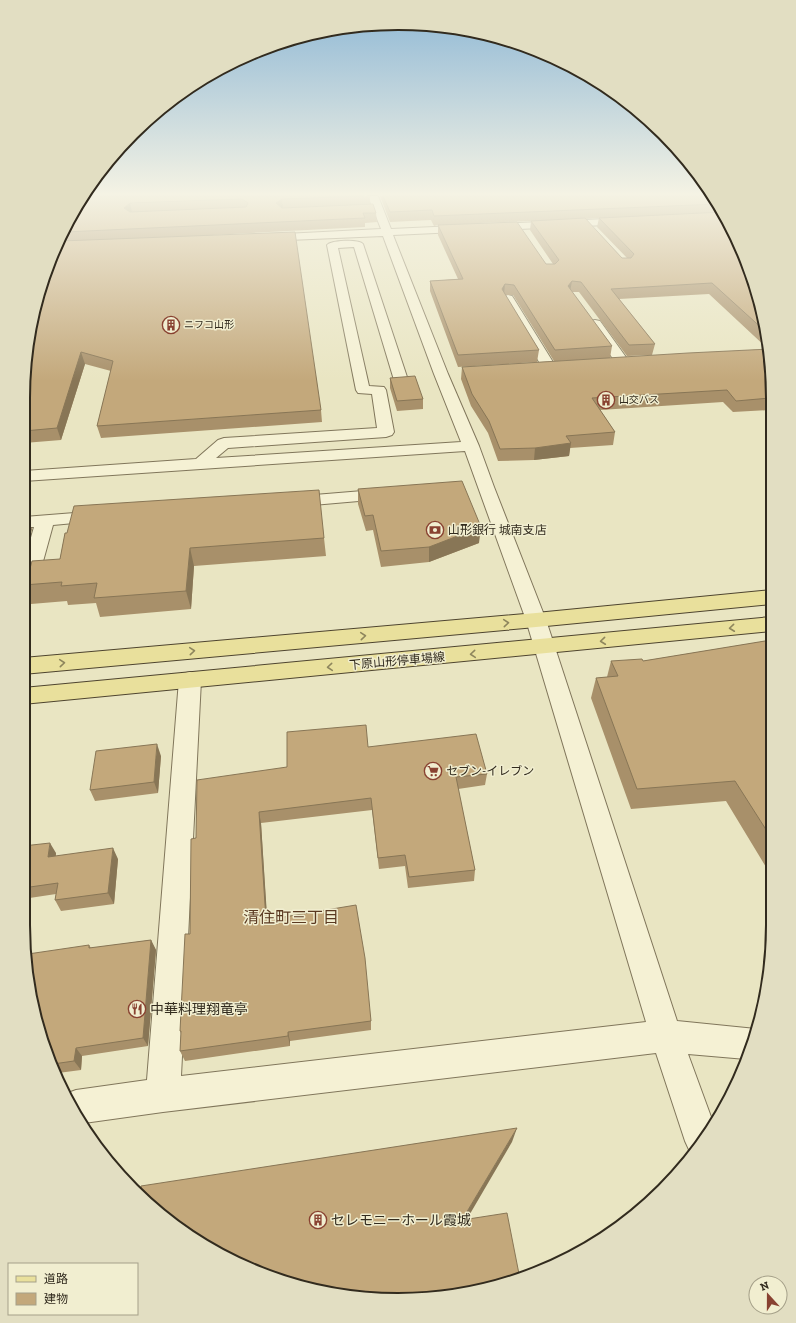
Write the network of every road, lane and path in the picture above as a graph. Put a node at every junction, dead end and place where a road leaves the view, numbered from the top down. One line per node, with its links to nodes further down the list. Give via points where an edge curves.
1 (335, 258): 14 (street, via 363,390 378,390 386,432 224,443)
2 (362, 258): 12 (street)
3 (399, 258): 13 (street, via 449,373)
4 (508, 299): 10 (street)
5 (587, 314): 6 (street)
6 (623, 362): 7 (street); 8 (street)
7 (638, 362)
8 (608, 364)
9 (564, 366): 10 (street)
10 (549, 367): 11 (street)
11 (533, 368)
12 (401, 380)
13 (472, 446): 14 (street); 23 (street, via 478,488)
14 (200, 465): 15 (street)
15 (30, 476)
16 (407, 493): 17 (street)
17 (273, 503)
18 (116, 515): 19 (street)
19 (45, 520): 20 (street); 21 (street)
20 (30, 521)
21 (30, 576)
22 (766, 597): 23 (main road)
23 (536, 620): 25 (street); 26 (main road, one-way to 23)
24 (766, 625): 25 (main road, 下原山形停車場線, one-way to 25)
25 (544, 647): 27 (main road, 下原山形停車場線, one-way to 27); 29 (street)
26 (30, 665)
27 (190, 680): 28 (main road, 下原山形停車場線); 31 (street)
28 (30, 695)
29 (666, 1036): 30 (street); 31 (street); 33 (street)
30 (746, 1043)
31 (163, 1094): 32 (street)
32 (78, 1107)
33 (700, 1135)

